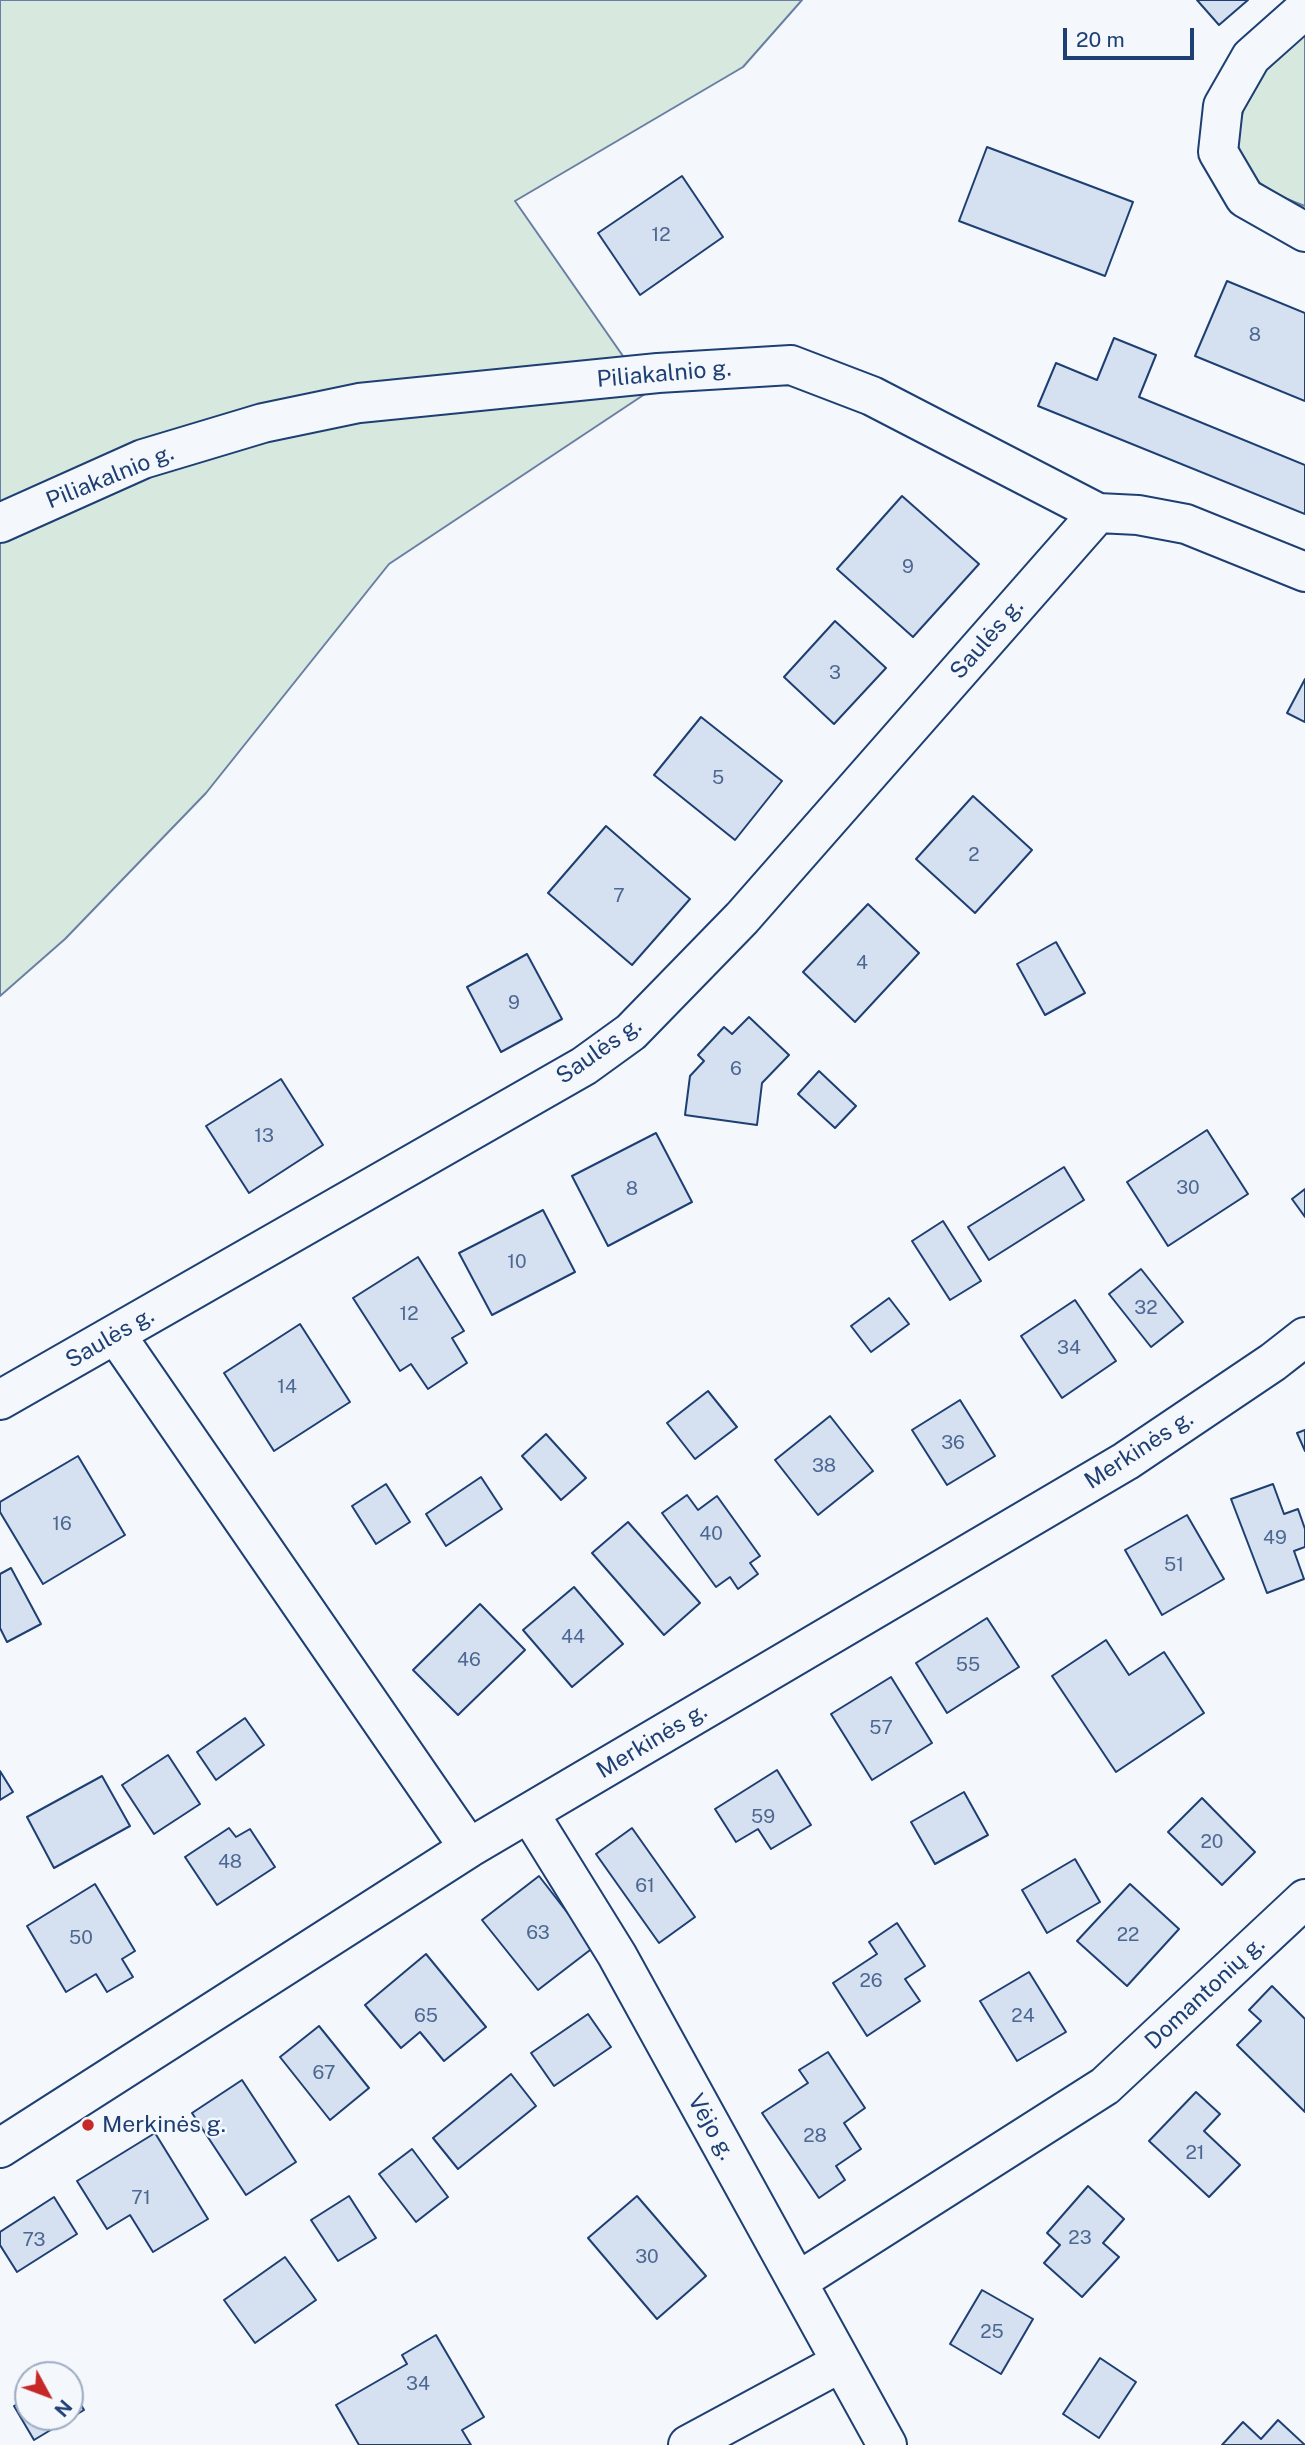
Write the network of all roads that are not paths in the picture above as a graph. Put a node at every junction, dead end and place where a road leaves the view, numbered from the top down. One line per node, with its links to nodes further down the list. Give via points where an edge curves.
1 (1305, 9): 2 (street, via 1251,57 1223,106 1217,152 1245,198)
2 (1305, 232)
3 (1098, 513): 4 (street, Piliakalnio g., via 872,396 791,365 659,373 359,403 263,423 143,459); 5 (street, Piliakalnio g., via 1186,524); 6 (street, Saulės g., via 742,918 631,1032 584,1066)
4 (0, 523)
5 (1305, 572)
6 (116, 1335): 8 (street, Saulės g.); 10 (street)
7 (1305, 1337): 9 (street, Merkinės g., via 1126,1461)
8 (0, 1400)
9 (529, 1814): 10 (street, Merkinės g.); 13 (street, Vėjo g., via 617,1955)
10 (469, 1849): 12 (street, Merkinės g.)
11 (1305, 1899): 13 (street, Domantonių g., via 1105,2086)
12 (0, 2148)
13 (797, 2283): 14 (street, Vėjo g.)
14 (840, 2363): 15 (street); 16 (street, Vėjo g.)
15 (688, 2445)
16 (887, 2445)

